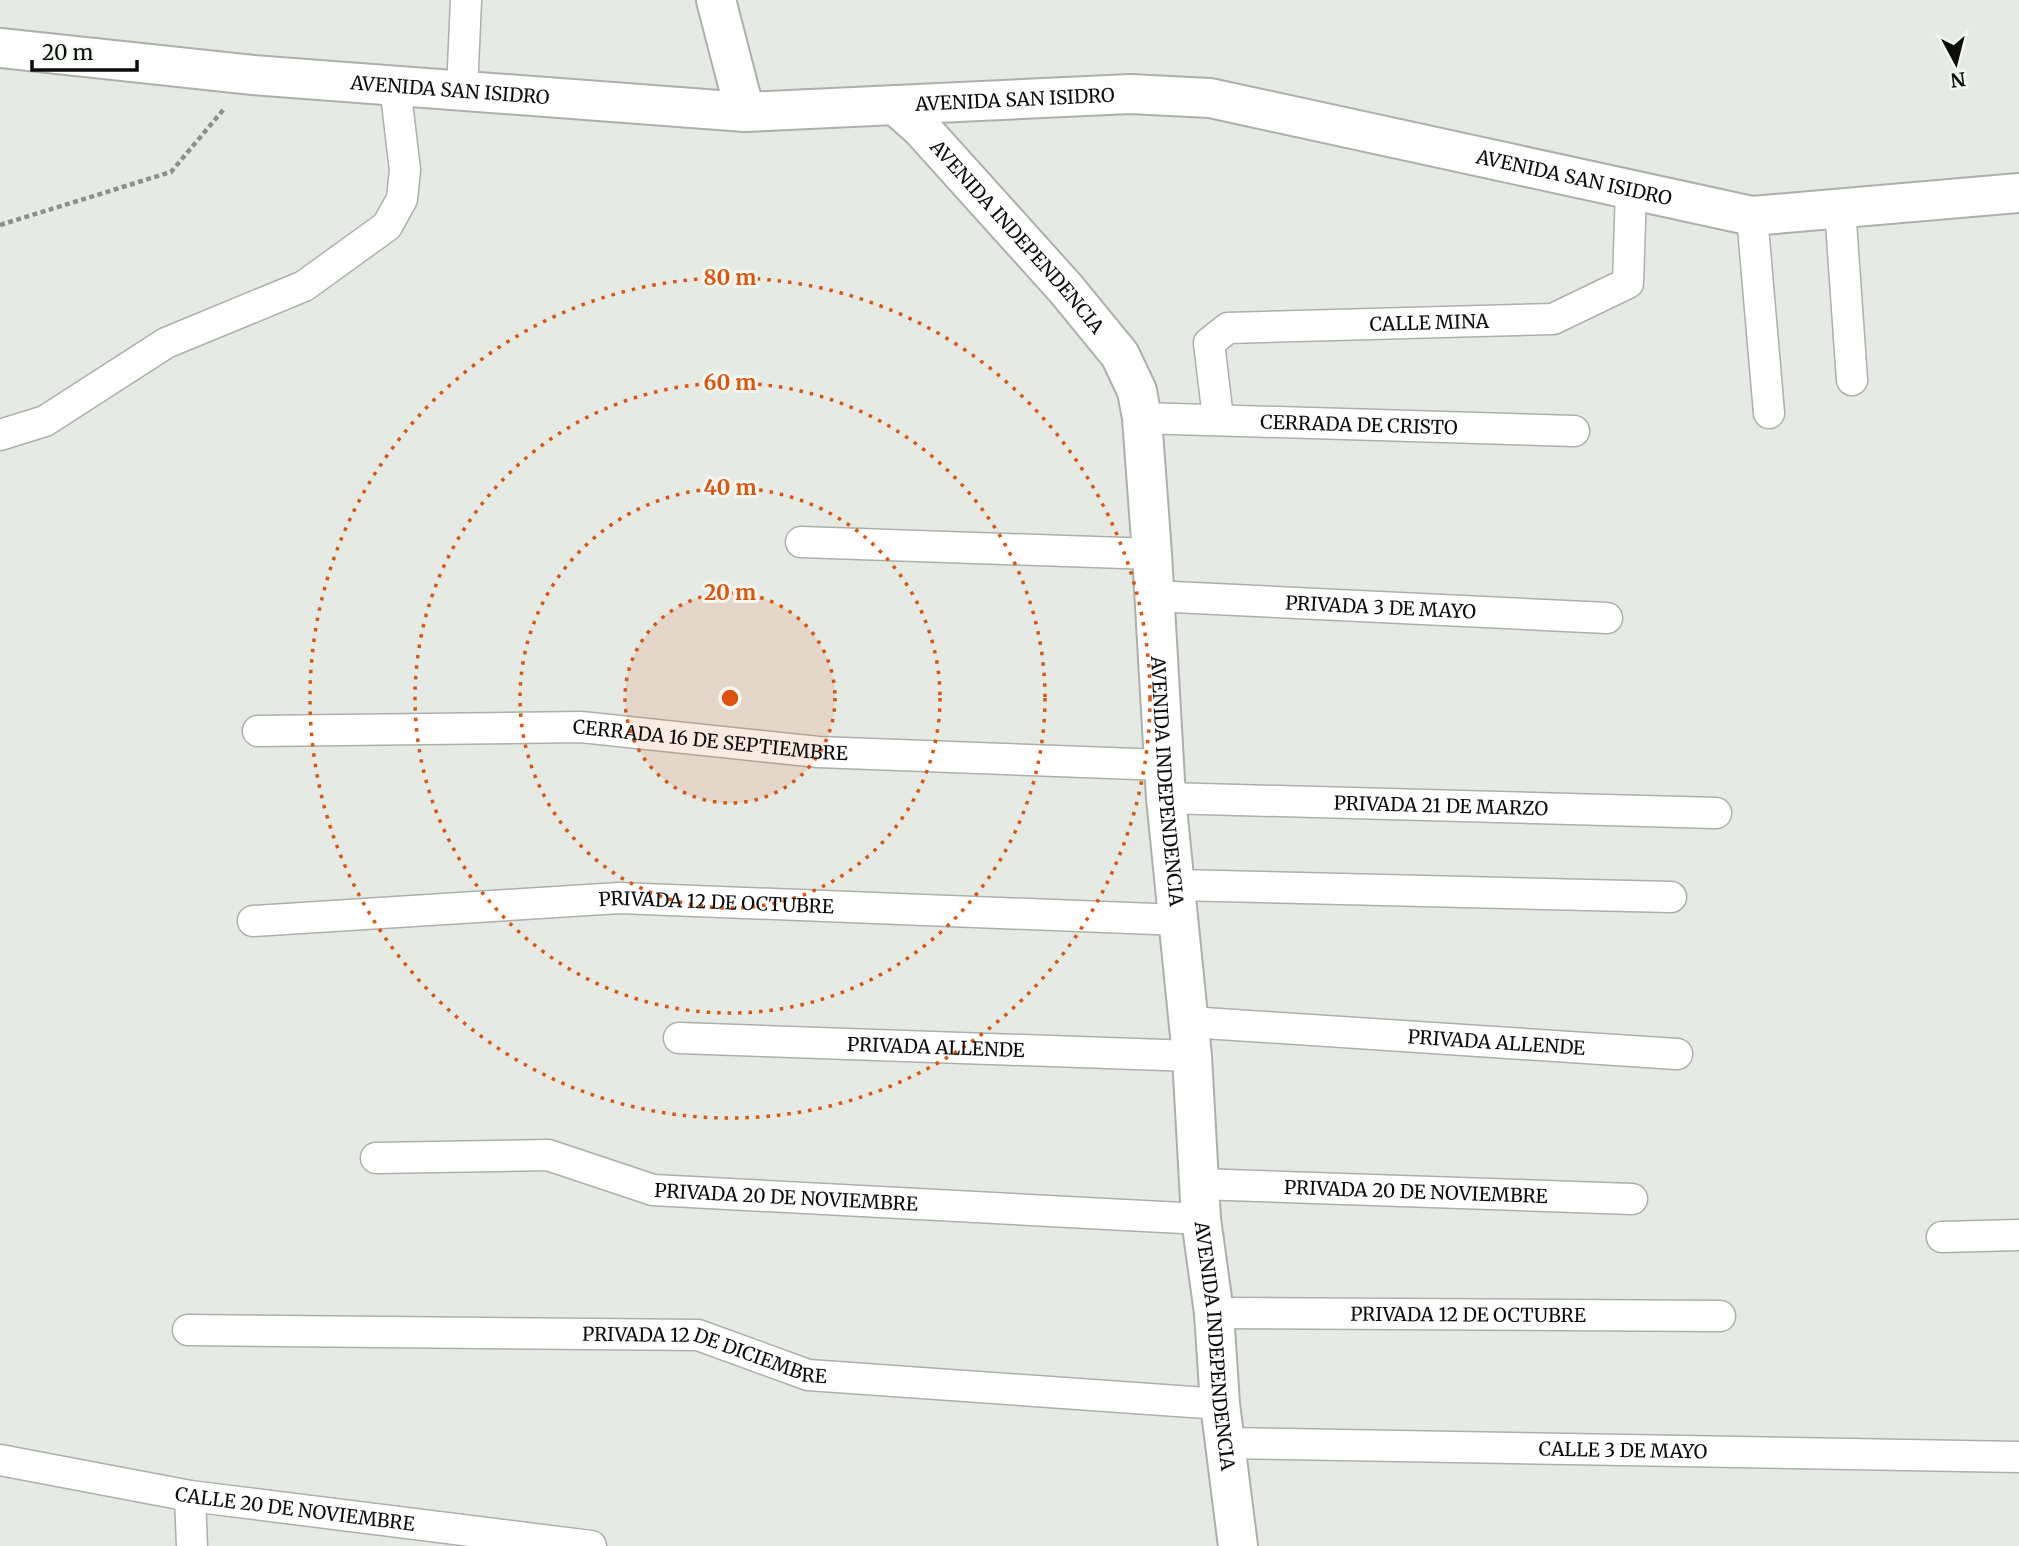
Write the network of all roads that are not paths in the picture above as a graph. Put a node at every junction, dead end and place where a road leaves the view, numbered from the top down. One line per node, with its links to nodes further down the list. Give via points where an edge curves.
1 (466, 0): 5 (street)
2 (716, 0): 7 (main road)
3 (0, 48): 4 (main road, AVENIDA SAN ISIDRO)
4 (395, 86): 5 (main road, AVENIDA SAN ISIDRO); 17 (street, via 405,170 402,199 387,226 304,286 166,343 45,421)
5 (462, 91): 7 (main road, AVENIDA SAN ISIDRO)
6 (895, 105): 7 (main road, AVENIDA SAN ISIDRO); 8 (main road, AVENIDA SAN ISIDRO, via 1130,94 1210,98); 14 (main road, AVENIDA INDEPENDENCIA, via 983,196 1120,355 1137,391)
7 (745, 112)
8 (1631, 189): 11 (main road, AVENIDA SAN ISIDRO); 15 (street, CALLE MINA, via 1628,283 1553,319 1227,328 1209,343)
9 (2019, 194): 10 (main road, AVENIDA SAN ISIDRO)
10 (1840, 208): 11 (main road, AVENIDA SAN ISIDRO); 12 (street)
11 (1752, 216): 13 (street)
12 (1852, 380)
13 (1769, 413)
14 (1142, 418): 15 (street, CERRADA DE CRISTO); 19 (main road, AVENIDA INDEPENDENCIA)
15 (1218, 418): 16 (street, CERRADA DE CRISTO)
16 (1574, 432)
17 (0, 435)
18 (801, 542): 19 (street)
19 (1152, 554): 20 (main road, AVENIDA INDEPENDENCIA)
20 (1153, 596): 21 (street, PRIVADA 3 DE MAYO); 23 (main road, AVENIDA INDEPENDENCIA)
21 (1607, 618)
22 (258, 731): 23 (street, CERRADA 16 DE SEPTIEMBRE, via 581,727)
23 (1164, 781): 24 (street, PRIVADA 21 DE MARZO); 26 (main road, AVENIDA INDEPENDENCIA)
24 (1716, 813)
25 (1671, 897): 26 (street, PRIVADA 12 DE OCTUBRE)
26 (1178, 902): 27 (street, PRIVADA 12 DE OCTUBRE, via 619,898); 29 (main road, AVENIDA INDEPENDENCIA)
27 (253, 921)
28 (679, 1038): 29 (street, PRIVADA ALLENDE)
29 (1191, 1039): 30 (street, PRIVADA ALLENDE); 33 (main road, AVENIDA INDEPENDENCIA)
30 (1677, 1054)
31 (376, 1158): 33 (street, PRIVADA 20 DE NOVIEMBRE, via 548,1156 653,1190)
32 (1632, 1199): 33 (street, PRIVADA 20 DE NOVIEMBRE)
33 (1200, 1202): 36 (main road, AVENIDA INDEPENDENCIA)
34 (2019, 1235): 35 (street)
35 (1942, 1237)
36 (1214, 1313): 37 (street, PRIVADA 12 DE OCTUBRE); 39 (main road, AVENIDA INDEPENDENCIA)
37 (1720, 1316)
38 (188, 1330): 39 (street, PRIVADA 12 DE DICIEMBRE, via 698,1335 808,1376)
39 (1220, 1405): 40 (main road, AVENIDA INDEPENDENCIA)
40 (1226, 1443): 41 (street, CALLE 3 DE MAYO); 46 (main road, AVENIDA INDEPENDENCIA)
41 (2019, 1457)
42 (0, 1460): 43 (street, CALLE 20 DE NOVIEMBRE)
43 (190, 1496): 44 (street); 45 (street, CALLE 20 DE NOVIEMBRE)
44 (192, 1546)
45 (591, 1546)
46 (1238, 1546)

